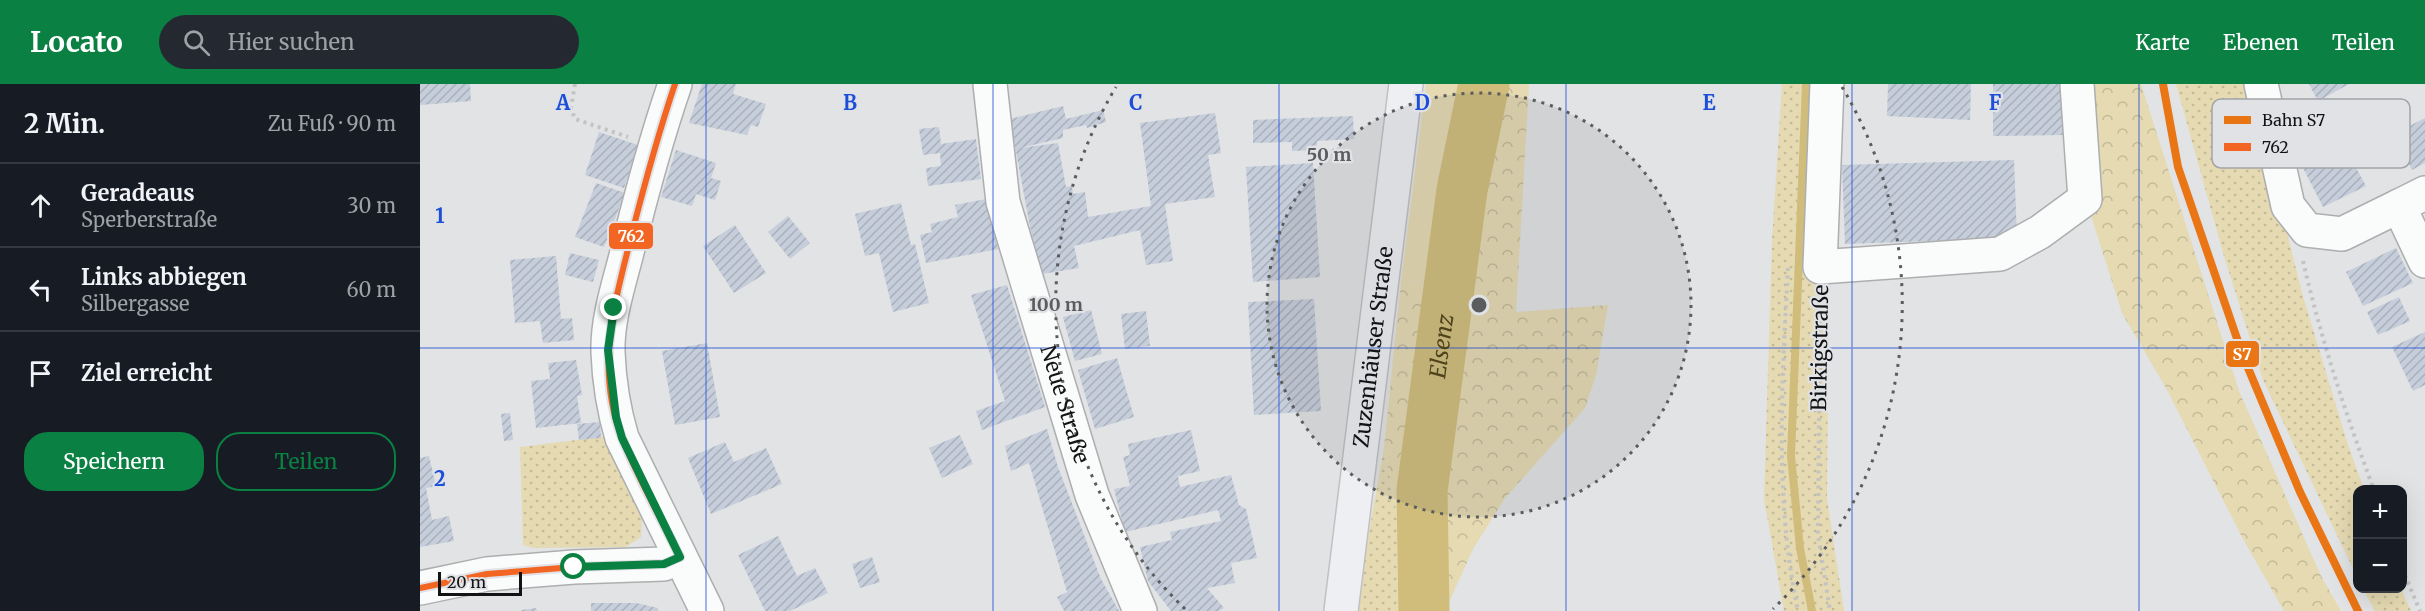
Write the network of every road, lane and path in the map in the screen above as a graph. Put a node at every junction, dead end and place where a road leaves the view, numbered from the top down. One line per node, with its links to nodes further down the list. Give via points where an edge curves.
1 (575, 84): 9 (path, via 574,119)
2 (675, 84): 17 (street, via 654,143 614,308 608,350 622,438)
3 (990, 84): 21 (street, Neue Straße, via 1003,202 1092,495)
4 (1406, 84): 22 (main road, Zuzenhäuser Straße)
5 (1827, 84): 15 (street, Birkigstraße)
6 (2077, 84): 15 (street, via 2085,199 2040,232 2000,254)
7 (2261, 84): 8 (street)
8 (2264, 99)
9 (630, 137)
10 (2280, 168): 12 (street, via 2288,206)
11 (2412, 200): 12 (street, via 2342,234); 13 (street)
12 (2307, 230): 16 (path, via 2300,246 2312,298)
13 (2425, 261)
14 (1788, 262): 23 (path, via 1780,420 1784,505)
15 (1820, 267): 24 (path, Birkigstraße, via 1818,535)
16 (2372, 485)
17 (680, 557): 19 (street, via 664,564 487,574); 20 (street)
18 (2407, 578): 25 (path)
19 (420, 588)
20 (707, 611)
21 (1140, 611)
22 (1341, 611)
23 (1798, 611)
24 (1830, 611)
25 (2420, 611)

